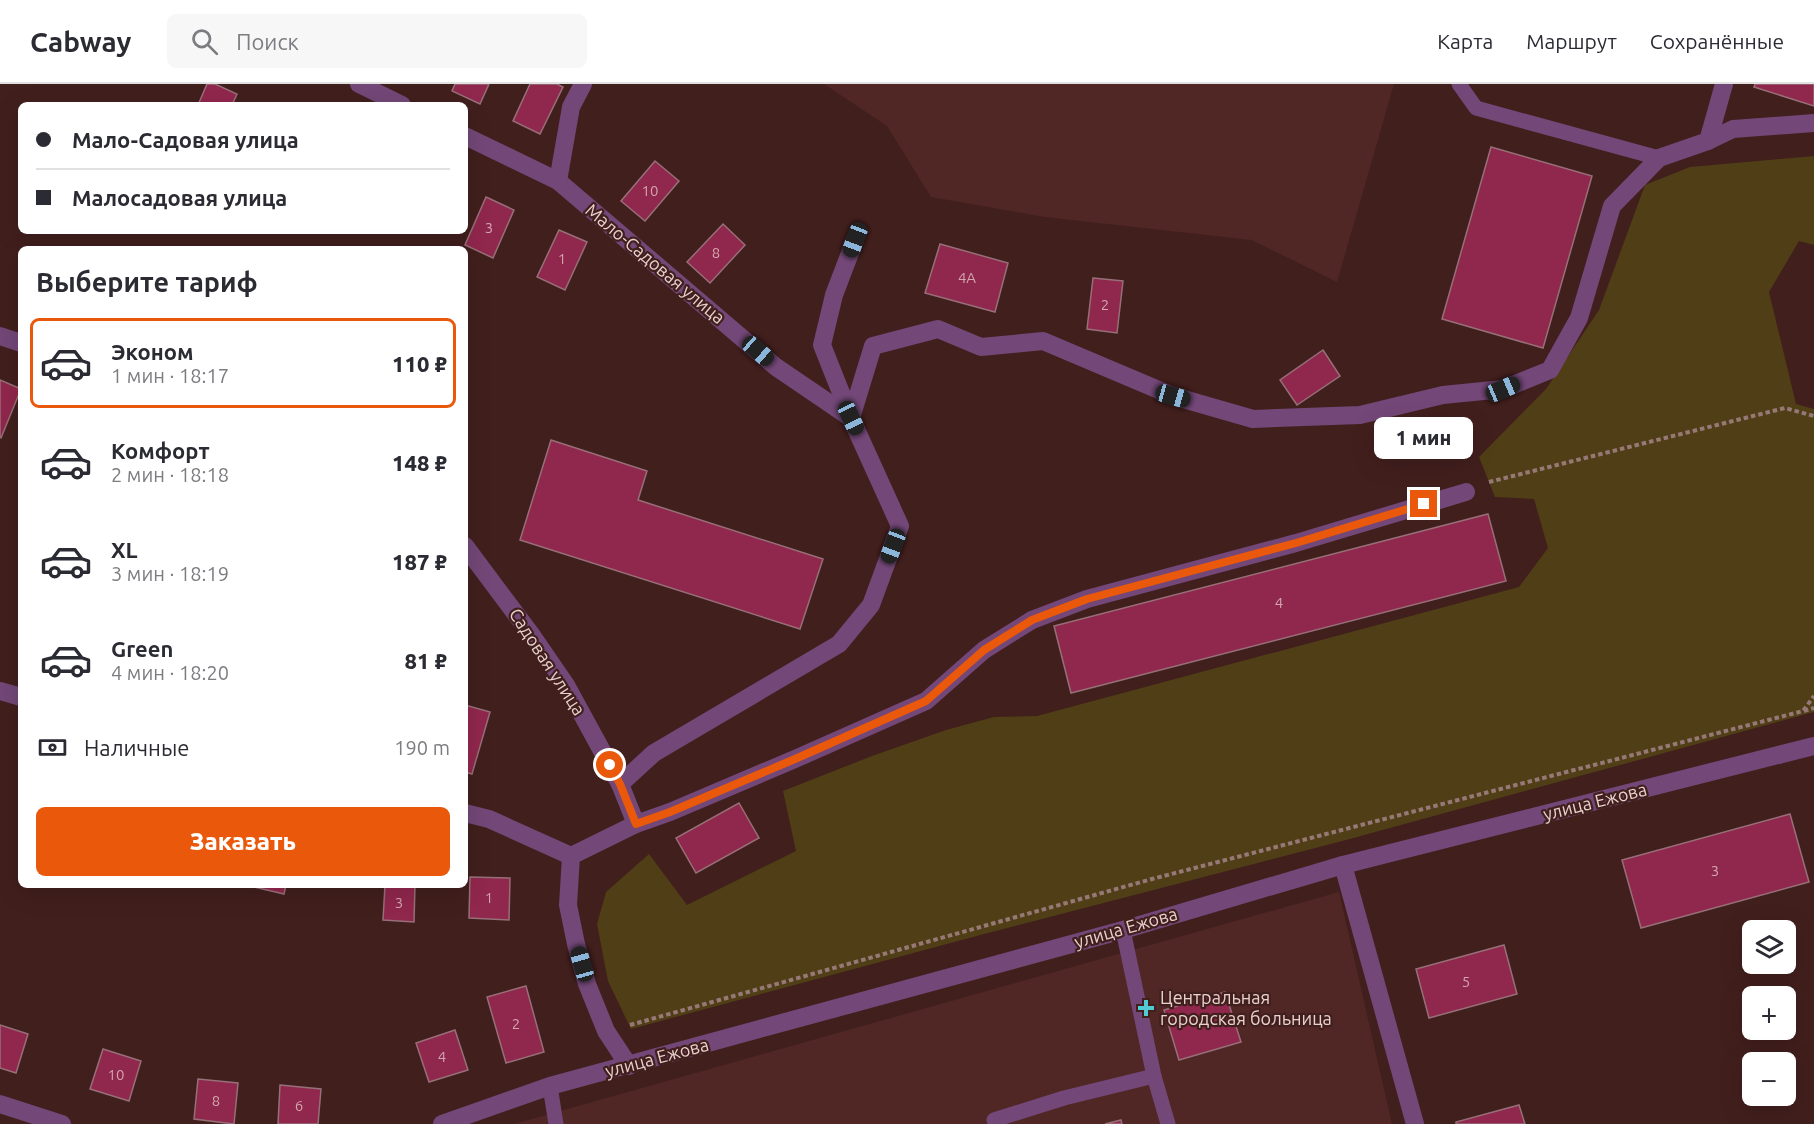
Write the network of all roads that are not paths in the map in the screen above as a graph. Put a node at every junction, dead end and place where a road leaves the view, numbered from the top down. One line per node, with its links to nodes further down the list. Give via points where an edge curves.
1 (359, 84): 5 (street)
2 (583, 84): 10 (street, via 571,107)
3 (1459, 84): 9 (lane, via 1476,108)
4 (1724, 84): 8 (street)
5 (396, 102)
6 (1814, 123): 8 (street, via 1733,129)
7 (468, 137): 10 (street, Мало-Садовая улица)
8 (1708, 141): 9 (street)
9 (1659, 158): 14 (street, via 1611,206 1579,318 1550,370 1503,389 1443,395 1360,415 1253,419 1173,396 1043,341 981,347 938,329 873,346)
10 (558, 181): 14 (street, Мало-Садовая улица, via 776,367)
11 (855, 240): 14 (street, via 834,295 822,345)
12 (0, 336): 13 (street)
13 (18, 342)
14 (851, 418): 20 (street, via 900,526 871,604 839,644 654,753)
15 (1466, 492): 22 (street, via 1087,599 1032,620 984,650 926,701)
16 (468, 550): 20 (street, Садовая улица, via 566,685)
17 (0, 691): 18 (street)
18 (18, 696)
19 (1814, 746): 24 (street, улица Ежова)
20 (620, 784): 22 (street)
21 (468, 814): 23 (street, via 489,819)
22 (636, 824): 23 (street)
23 (571, 856): 26 (street, via 568,905 587,984 606,1031)
24 (1343, 865): 25 (street, улица Ежова); 35 (street)
25 (1123, 930): 26 (street, улица Ежова); 27 (lane)
26 (629, 1066): 28 (street, улица Ежова)
27 (1154, 1076): 30 (lane); 34 (lane)
28 (550, 1086): 32 (street, улица Ежова); 33 (lane)
29 (0, 1104): 31 (street)
30 (994, 1120)
31 (62, 1124)
32 (442, 1124)
33 (556, 1124)
34 (1168, 1124)
35 (1415, 1124)

